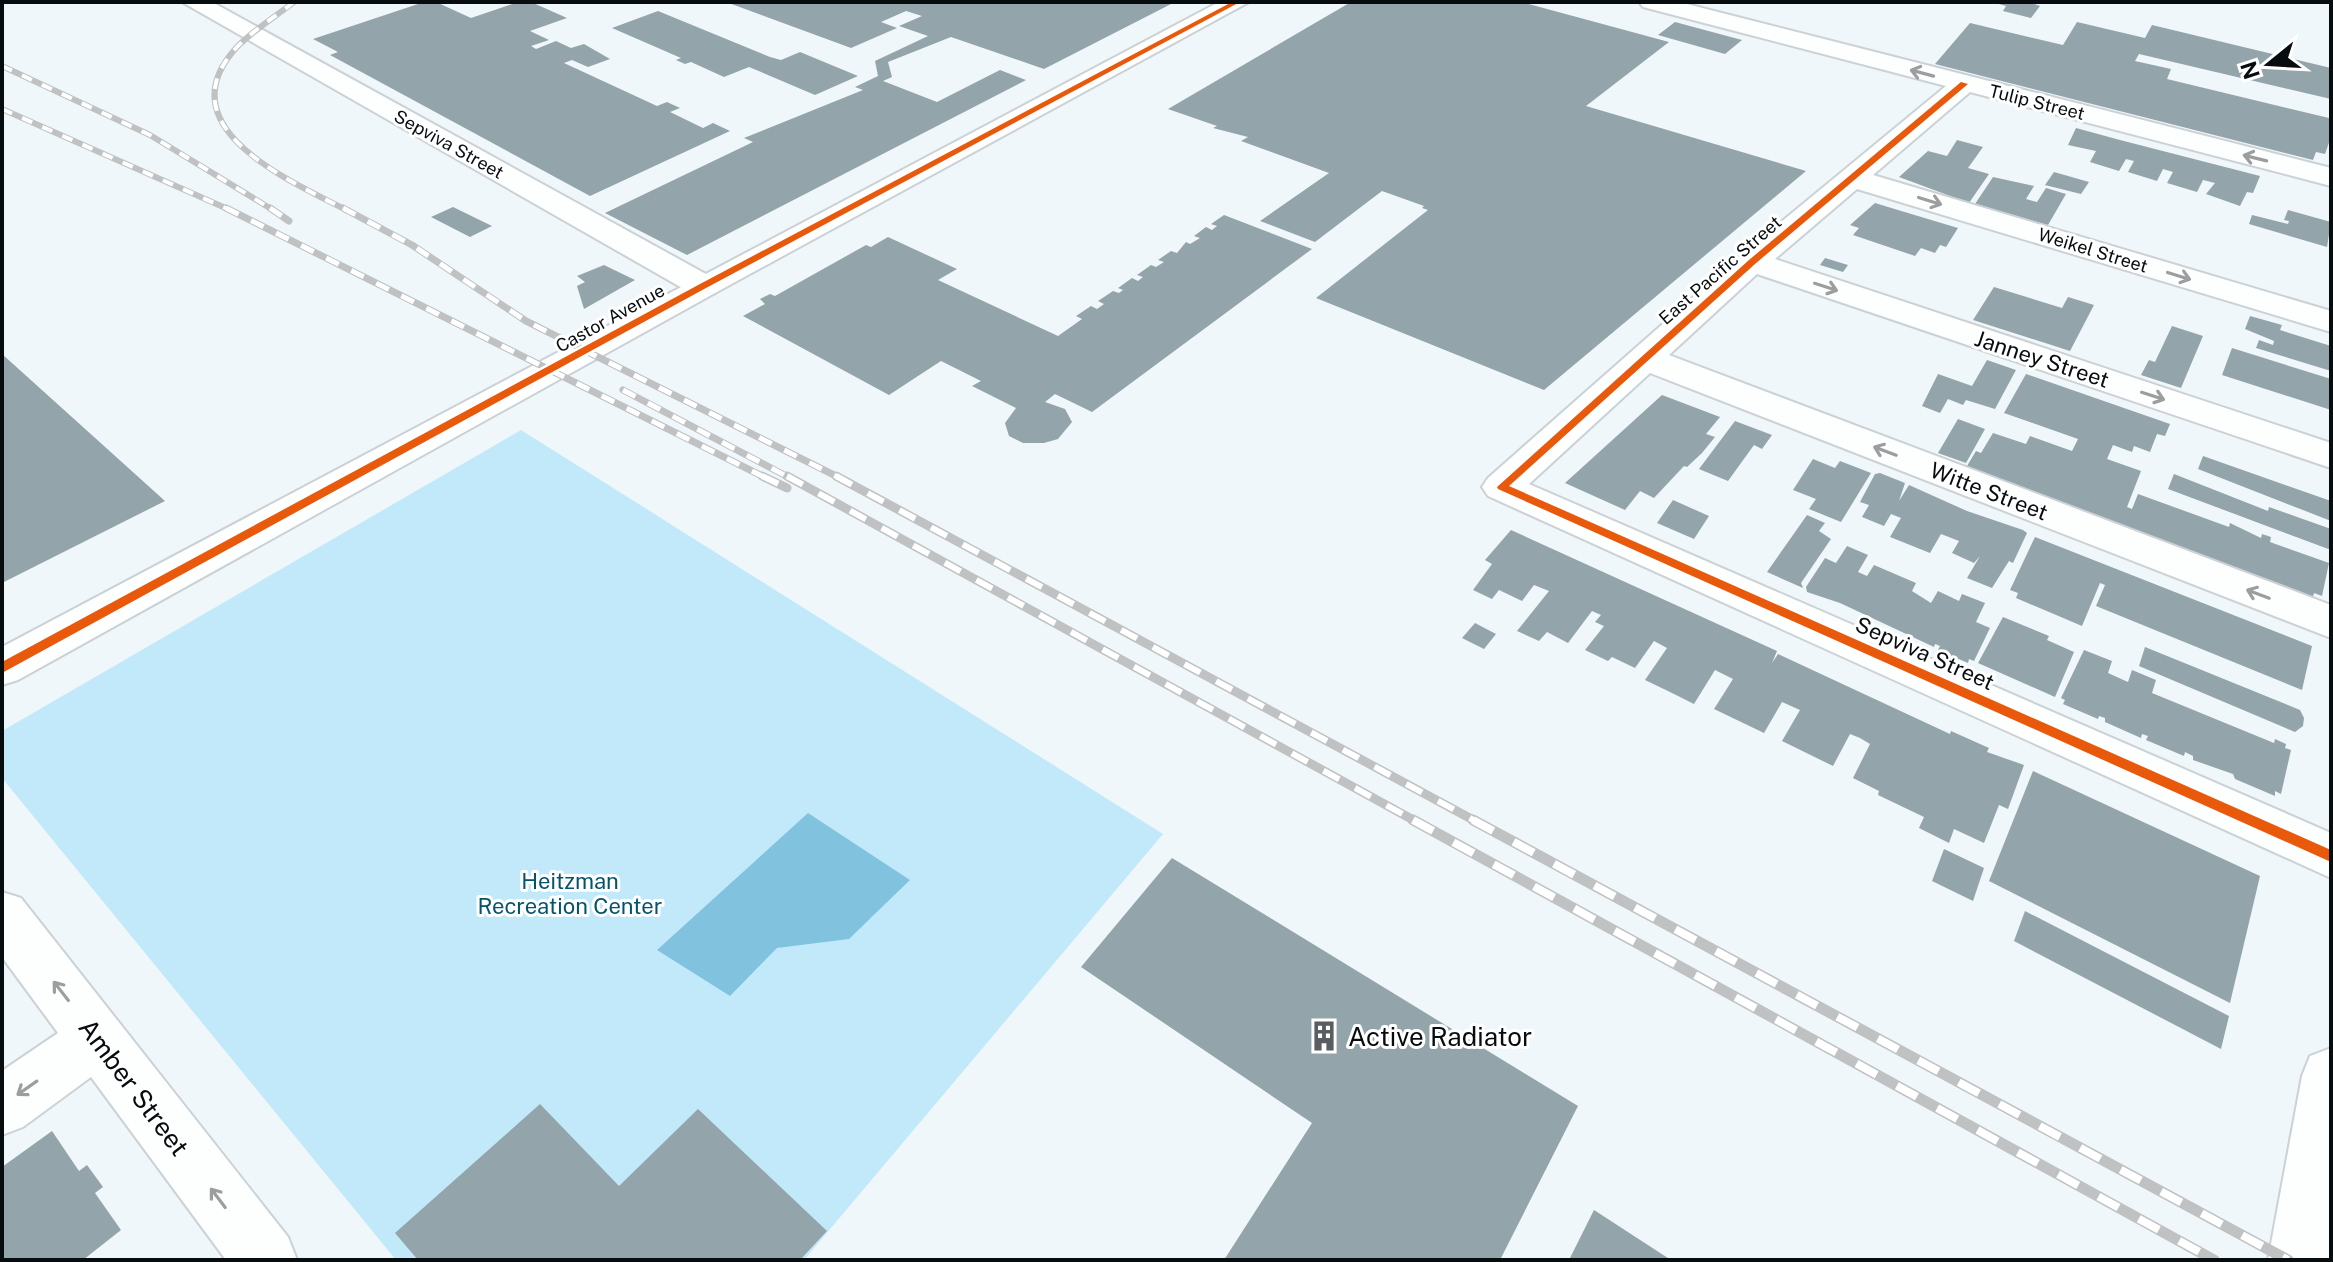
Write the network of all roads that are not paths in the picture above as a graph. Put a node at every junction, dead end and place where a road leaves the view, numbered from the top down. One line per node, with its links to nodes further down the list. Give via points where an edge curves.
1 (194, 2): 8 (street, Sepviva Street)
2 (1237, 2): 8 (street, Castor Avenue)
3 (1651, 2): 4 (street, Tulip Street, one-way to 3)
4 (1964, 84): 5 (street, Tulip Street, one-way to 4); 6 (street, East Pacific Street)
5 (2331, 177)
6 (1856, 179): 7 (street, East Pacific Street); 9 (street, Weikel Street, one-way to 9)
7 (1752, 262): 10 (street, East Pacific Street); 11 (street, Janney Street, one-way to 11)
8 (703, 286): 14 (street, Castor Avenue)
9 (2331, 322)
10 (1646, 359): 12 (street, East Pacific Street); 13 (street, Witte Street, one-way to 10)
11 (2331, 456)
12 (1502, 487): 15 (street, Sepviva Street)
13 (2331, 622)
14 (2, 668)
15 (2331, 856)
16 (2, 915): 17 (street, Amber Street, one-way to 16)
17 (98, 1038): 19 (street, one-way to 19); 20 (street, Amber Street, one-way to 17)
18 (2331, 1076): 21 (street)
19 (2, 1106)
20 (265, 1260)
21 (2300, 1260)

